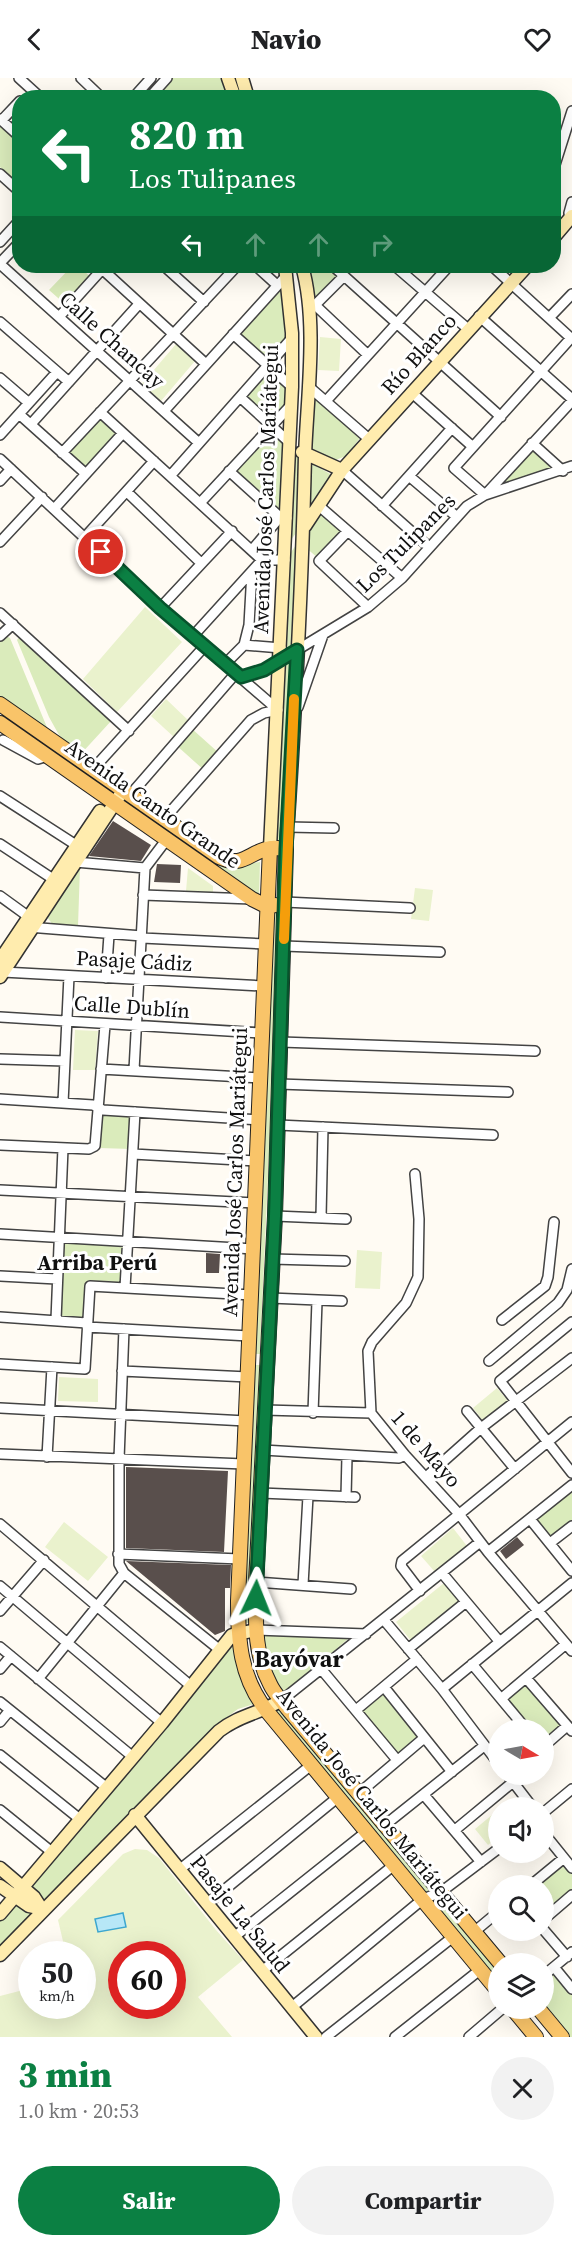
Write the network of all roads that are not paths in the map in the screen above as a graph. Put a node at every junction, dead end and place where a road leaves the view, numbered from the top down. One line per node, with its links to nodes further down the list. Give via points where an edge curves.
1 (19, 78): 5 (street)
2 (151, 78): 7 (street)
3 (167, 78): 8 (street)
4 (84, 79): 6 (street)
5 (31, 89)
6 (94, 90)
7 (140, 90)
8 (156, 90)
9 (12, 109): 11 (street)
10 (572, 111): 12 (street)
11 (1, 119)
12 (561, 146)
13 (0, 174): 14 (street)
14 (12, 185)
15 (572, 202): 16 (street, via 568,216)
16 (571, 218)
17 (12, 229): 18 (street)
18 (0, 242)
19 (12, 251): 20 (street)
20 (0, 264): 43 (street, Calle Chancay)
21 (99, 273): 43 (street)
22 (110, 273): 40 (street)
23 (172, 273): 39 (street)
24 (226, 273): 39 (street)
25 (264, 273): 36 (street)
26 (284, 273): 36 (street)
27 (286, 273): 50 (main road, Avenida José Carlos Mariátegui)
28 (304, 273): 41 (main road, Avenida José Carlos Mariátegui)
29 (341, 273): 34 (street)
30 (403, 273): 37 (street)
31 (442, 273): 37 (street)
32 (500, 273): 35 (street)
33 (520, 273): 35 (main road, Río Blanco)
34 (344, 276): 41 (street); 45 (street)
35 (511, 283): 42 (main road, Río Blanco); 44 (street)
36 (277, 285): 49 (street)
37 (425, 292): 45 (street); 47 (street)
38 (572, 294): 44 (street)
39 (204, 302): 48 (street)
40 (139, 304): 48 (street); 52 (street)
41 (312, 304): 53 (street); 62 (main road, Avenida José Carlos Mariátegui)
42 (479, 316): 47 (main road, Río Blanco); 58 (street)
43 (59, 317): 52 (street, Calle Chancay)
44 (549, 318): 51 (street)
45 (396, 324): 53 (street); 54 (street)
46 (2, 326): 57 (street)
47 (468, 329): 54 (main road, Río Blanco)
48 (174, 334): 55 (street); 60 (street)
49 (233, 334): 55 (street); 56 (street)
50 (292, 338): 56 (street); 63 (main road, Avenida José Carlos Mariátegui)
51 (572, 338): 58 (street)
52 (97, 352): 60 (street, Calle Chancay); 61 (street)
53 (368, 355): 67 (street)
54 (438, 362): 64 (main road, Río Blanco); 73 (street)
55 (206, 364): 70 (street)
56 (268, 366): 63 (street); 65 (street)
57 (57, 372): 61 (street); 68 (street)
58 (542, 372): 66 (street); 73 (street)
59 (0, 378): 68 (street)
60 (130, 381): 70 (street, Calle Chancay); 71 (street)
61 (69, 382): 74 (street)
62 (308, 386): 67 (street); 85 (main road, Avenida José Carlos Mariátegui)
63 (292, 387): 69 (main road, Avenida José Carlos Mariátegui)
64 (411, 392): 76 (street); 79 (main road, Río Blanco)
65 (240, 397): 75 (street); 81 (street)
66 (572, 400): 82 (street)
67 (326, 401): 79 (street)
68 (29, 403): 72 (street)
69 (292, 404): 75 (street); 80 (main road, Avenida José Carlos Mariátegui)
70 (164, 411): 81 (street, Calle Chancay)
71 (100, 412): 77 (street); 84 (street)
72 (19, 414): 74 (street); 78 (street)
73 (501, 417): 83 (street)
74 (30, 424): 84 (street)
75 (271, 426): 80 (street); 91 (street)
76 (452, 428): 83 (street); 94 (street)
77 (123, 433): 87 (street); 92 (street)
78 (0, 435)
79 (369, 439): 90 (main road, Río Blanco)
80 (290, 442): 85 (main road); 104 (main road, Avenida José Carlos Mariátegui)
81 (200, 443): 93 (street)
82 (532, 443): 88 (street); 97 (street)
83 (473, 447): 97 (street, via 454,468)
84 (62, 453): 92 (street)
85 (305, 455): 90 (main road); 105 (main road, Avenida José Carlos Mariátegui)
86 (0, 459): 89 (street)
87 (154, 461): 93 (street); 96 (street)
88 (567, 468): 97 (street, Los Tulipanes)
89 (11, 469): 95 (street); 98 (street)
90 (342, 470): 100 (main road, Río Blanco); 101 (street)
91 (229, 471): 99 (street); 104 (street)
92 (86, 474): 102 (street)
93 (171, 475): 99 (street)
94 (409, 476): 101 (street); 103 (street)
95 (0, 481)
96 (127, 492): 108 (street); 114 (street)
97 (485, 495): 103 (street, Los Tulipanes)
98 (42, 497): 102 (street); 109 (street)
99 (201, 502): 106 (street)
100 (318, 505): 105 (main road, Río Blanco); 107 (street)
101 (382, 506): 110 (street)
102 (55, 508): 108 (street)
103 (457, 517): 110 (street, Los Tulipanes)
104 (283, 518): 111 (street); 113 (main road, Avenida José Carlos Mariátegui)
105 (304, 527): 113 (main road, Río Blanco); 126 (main road, Avenida José Carlos Mariátegui)
106 (231, 531): 111 (street); 114 (street)
107 (346, 532): 116 (street); 117 (street, via 319,561)
108 (85, 537): 118 (street)
109 (0, 542)
110 (429, 547): 116 (street, Los Tulipanes)
111 (252, 550): 112 (street)
112 (262, 560): 113 (street); 115 (street)
113 (285, 560): 127 (main road, Avenida José Carlos Mariátegui)
114 (201, 563): 118 (street)
115 (252, 571): 123 (street); 124 (street)
116 (402, 578): 117 (street, Los Tulipanes)
117 (368, 607): 121 (street, Los Tulipanes)
118 (160, 608): 123 (street)
119 (0, 613): 120 (street)
120 (13, 624): 122 (street); 134 (street)
121 (323, 635): 126 (street, Los Tulipanes); 132 (street)
122 (0, 636)
123 (193, 636): 125 (street)
124 (244, 645): 127 (street); 128 (street)
125 (204, 647): 128 (street); 134 (street)
126 (297, 650): 127 (street, Los Tulipanes); 132 (main road, Avenida José Carlos Mariátegui)
127 (281, 654): 129 (street, Los Tulipanes, via 264,670); 131 (main road, Avenida José Carlos Mariátegui)
128 (225, 664): 129 (street)
129 (239, 675): 131 (street); 138 (street)
130 (0, 704): 137 (main road, Avenida Canto Grande)
131 (278, 710): 141 (street, via 251,720); 147 (main road, Avenida José Carlos Mariátegui)
132 (293, 721): 142 (main road, Avenida José Carlos Mariátegui)
133 (0, 723): 136 (main road, Avenida Canto Grande)
134 (129, 731): 137 (street)
135 (3, 740): 136 (street, via 38,759)
136 (48, 756): 140 (main road, Avenida Canto Grande)
137 (94, 768): 138 (main road, Avenida Canto Grande)
138 (124, 789): 140 (main road); 141 (main road, Avenida Canto Grande)
139 (0, 796): 146 (street)
140 (112, 800): 144 (main road, Avenida Canto Grande); 146 (main road); 149 (main road)
141 (164, 819): 147 (main road, Avenida Canto Grande, via 227,861 242,861)
142 (288, 827): 143 (street); 148 (main road, Avenida José Carlos Mariátegui)
143 (334, 828)
144 (167, 839): 150 (street); 154 (main road, Avenida Canto Grande)
145 (0, 844): 151 (street)
146 (76, 845): 151 (main road)
147 (270, 848): 148 (main road, Avenida Canto Grande); 156 (main road, Avenida José Carlos Mariátegui)
148 (286, 849): 155 (main road, Avenida José Carlos Mariátegui)
149 (75, 862): 150 (street); 158 (main road)
150 (145, 868): 152 (street)
151 (53, 879): 158 (main road)
152 (143, 894): 154 (street); 160 (street)
153 (0, 896): 158 (street)
154 (252, 899): 156 (main road, Avenida Canto Grande)
155 (285, 902): 156 (main road); 157 (street); 162 (main road, Avenida José Carlos Mariátegui)
156 (268, 907): 161 (main road, Avenida José Carlos Mariátegui)
157 (410, 908)
158 (28, 924): 159 (street); 164 (main road); 164 (main road)
159 (109, 934): 160 (street); 166 (street)
160 (142, 937): 161 (street); 167 (street)
161 (266, 944): 168 (main road, Avenida José Carlos Mariátegui)
162 (284, 946): 163 (street); 174 (main road, Avenida José Carlos Mariátegui)
163 (440, 952)
164 (2, 961): 165 (street, Pasaje Cádiz)
165 (69, 976): 166 (street, Pasaje Cádiz); 170 (street)
166 (106, 978): 167 (street, Pasaje Cádiz)
167 (140, 980): 168 (street, Pasaje Cádiz); 172 (street)
168 (264, 986): 173 (main road, Avenida José Carlos Mariátegui)
169 (0, 1017): 170 (street, Calle Dublín)
170 (67, 1020): 171 (street, Calle Dublín); 177 (street)
171 (105, 1025): 172 (street, Calle Dublín); 178 (street)
172 (137, 1026): 173 (street, Calle Dublín); 179 (street)
173 (262, 1033): 180 (main road, Avenida José Carlos Mariátegui)
174 (281, 1042): 175 (street); 181 (main road, Avenida José Carlos Mariátegui)
175 (535, 1051)
176 (0, 1059): 177 (street)
177 (65, 1061): 184 (street)
178 (101, 1069): 179 (street); 185 (street)
179 (134, 1070): 180 (street)
180 (260, 1078): 187 (main road, Avenida José Carlos Mariátegui)
181 (279, 1084): 182 (street); 188 (main road, Avenida José Carlos Mariátegui)
182 (507, 1092)
183 (0, 1099): 184 (street)
184 (63, 1103): 185 (street)
185 (98, 1107): 186 (street); 192 (street, via 95,1146)
186 (135, 1112): 187 (street); 193 (street)
187 (259, 1120): 194 (main road, Avenida José Carlos Mariátegui)
188 (278, 1125): 189 (street); 200 (main road, Avenida José Carlos Mariátegui)
189 (323, 1127): 190 (street); 201 (street)
190 (493, 1135)
191 (0, 1145): 192 (street)
192 (63, 1148): 197 (street)
193 (133, 1154): 194 (street); 198 (street)
194 (257, 1161): 199 (main road, Avenida José Carlos Mariátegui)
195 (415, 1174): 240 (street, 1 de Mayo, via 418,1277 406,1303 368,1351)
196 (0, 1190): 197 (street)
197 (61, 1192): 198 (street); 205 (street)
198 (130, 1195): 199 (street); 206 (street)
199 (255, 1203): 207 (main road, Avenida José Carlos Mariátegui)
200 (275, 1216): 201 (street); 208 (main road, Avenida José Carlos Mariátegui)
201 (321, 1217): 202 (street)
202 (346, 1219)
203 (554, 1222): 220 (street, via 545,1286)
204 (0, 1234): 205 (street)
205 (58, 1237): 206 (street); 212 (street)
206 (129, 1241): 207 (street); 213 (street)
207 (254, 1249): 214 (main road, Avenida José Carlos Mariátegui)
208 (272, 1259): 209 (street); 215 (main road, Avenida José Carlos Mariátegui)
209 (345, 1261)
210 (572, 1269): 228 (street, via 567,1290 558,1303)
211 (0, 1276): 212 (street)
212 (57, 1279): 219 (street)
213 (125, 1288): 214 (street); 222 (street, via 90,1286)
214 (252, 1294): 224 (main road, Avenida José Carlos Mariátegui)
215 (270, 1298): 216 (street); 227 (main road, Avenida José Carlos Mariátegui)
216 (317, 1301): 217 (street); 239 (street)
217 (342, 1301)
218 (0, 1317): 219 (street)
219 (56, 1320): 222 (street)
220 (502, 1320)
221 (572, 1323): 233 (street, via 500,1381)
222 (87, 1325): 223 (street); 230 (street, via 85,1369)
223 (124, 1329): 224 (street); 231 (street)
224 (249, 1336): 226 (main road, Avenida José Carlos Mariátegui)
225 (572, 1358): 233 (street)
226 (249, 1360): 227 (main road); 232 (main road, Avenida José Carlos Mariátegui)
227 (267, 1360): 236 (main road, Avenida José Carlos Mariátegui)
228 (489, 1361)
229 (0, 1364): 230 (street)
230 (52, 1367): 235 (street)
231 (122, 1371): 232 (street); 238 (street)
232 (248, 1377): 241 (main road, Avenida José Carlos Mariátegui)
233 (515, 1402): 243 (street); 244 (street)
234 (0, 1408): 235 (street)
235 (50, 1410): 238 (street); 249 (street)
236 (265, 1410): 239 (street); 245 (main road, Avenida José Carlos Mariátegui)
237 (467, 1411): 243 (street)
238 (120, 1413): 241 (street); 250 (street)
239 (313, 1413): 240 (street)
240 (371, 1413): 247 (street, 1 de Mayo)
241 (246, 1421): 251 (main road, Avenida José Carlos Mariátegui)
242 (572, 1422): 244 (street)
243 (481, 1428): 252 (street); 254 (street)
244 (548, 1442): 252 (street); 253 (street)
245 (263, 1450): 248 (street); 256 (main road, Avenida José Carlos Mariátegui)
246 (0, 1454): 249 (street)
247 (405, 1455): 248 (street); 254 (street, 1 de Mayo)
248 (347, 1456): 257 (street, via 350,1497)
249 (47, 1457): 250 (street)
250 (119, 1459): 251 (street); 265 (street)
251 (244, 1464): 266 (main road, Avenida José Carlos Mariátegui)
252 (515, 1469): 258 (street)
253 (572, 1473)
254 (426, 1477): 258 (street, 1 de Mayo)
255 (572, 1485): 259 (street)
256 (261, 1493): 257 (street); 271 (main road, Avenida José Carlos Mariátegui)
257 (308, 1496): 274 (street)
258 (459, 1514): 262 (street, 1 de Mayo); 276 (street, via 400,1564)
259 (530, 1519): 263 (street); 264 (street)
260 (0, 1524): 267 (street)
261 (572, 1526): 263 (street)
262 (480, 1542): 264 (street, 1 de Mayo); 270 (street)
263 (550, 1543): 268 (street)
264 (488, 1552): 281 (street, 1 de Mayo)
265 (118, 1554): 266 (street); 269 (street, via 118,1564)
266 (240, 1559): 284 (main road, Avenida José Carlos Mariátegui)
267 (44, 1560): 277 (street); 279 (street)
268 (572, 1571)
269 (124, 1573): 279 (street); 291 (street)
270 (442, 1573): 276 (street); 278 (street)
271 (256, 1582): 274 (street); 283 (main road, Avenida José Carlos Mariátegui)
272 (572, 1583): 281 (street)
273 (0, 1586): 277 (street)
274 (303, 1586): 275 (street)
275 (351, 1589)
276 (420, 1590): 282 (street)
277 (12, 1597): 280 (street); 287 (street)
278 (466, 1602): 286 (street); 289 (street)
279 (97, 1606): 287 (street); 299 (street)
280 (0, 1611)
281 (538, 1611): 286 (street); 290 (street, 1 de Mayo)
282 (384, 1620): 285 (street); 289 (street)
283 (256, 1630): 284 (main road); 285 (street); 303 (main road, Avenida José Carlos Mariátegui, via 263,1669)
284 (238, 1633): 291 (main road); 306 (main road, Avenida José Carlos Mariátegui, via 244,1672)
285 (366, 1634): 296 (street)
286 (499, 1641): 294 (street)
287 (66, 1644): 298 (street); 310 (street)
288 (0, 1647): 292 (street)
289 (408, 1648): 293 (street)
290 (569, 1648): 297 (street)
291 (220, 1650): 299 (main road)
292 (11, 1656): 295 (street); 298 (street)
293 (417, 1659): 300 (street); 301 (street)
294 (472, 1664): 301 (street); 302 (street)
295 (0, 1669)
296 (322, 1670): 303 (street); 307 (street)
297 (526, 1678): 302 (street); 311 (street)
298 (38, 1679): 317 (street)
299 (191, 1686): 310 (main road)
300 (384, 1687): 307 (street); 312 (street)
301 (442, 1689): 314 (street)
302 (502, 1698): 308 (street)
303 (282, 1700): 306 (main road); 325 (main road, Avenida José Carlos Mariátegui)
304 (0, 1702): 305 (street)
305 (10, 1710): 309 (street); 323 (street)
306 (266, 1710): 319 (main road, Avenida José Carlos Mariátegui); 331 (main road, via 239,1717 219,1731)
307 (356, 1710): 318 (street)
308 (518, 1719)
309 (0, 1722)
310 (162, 1723): 317 (main road)
311 (570, 1729): 313 (street)
312 (424, 1738): 318 (street); 320 (street)
313 (554, 1740)
314 (484, 1746): 315 (street); 320 (street)
315 (488, 1751)
316 (0, 1755): 332 (street)
317 (133, 1757): 323 (main road)
318 (398, 1760): 325 (street)
319 (310, 1766): 328 (main road, Avenida José Carlos Mariátegui); 344 (street)
320 (452, 1772): 326 (street)
321 (501, 1785): 334 (street)
322 (515, 1785): 327 (street)
323 (107, 1788): 332 (main road)
324 (572, 1790): 329 (street)
325 (358, 1794): 333 (main road, Avenida José Carlos Mariátegui)
326 (424, 1795): 333 (street); 334 (street)
327 (524, 1797)
328 (337, 1798): 335 (main road, Avenida José Carlos Mariátegui); 351 (street)
329 (554, 1804)
330 (0, 1810): 337 (street)
331 (135, 1815): 344 (main road, Pasaje La Salud); 352 (main road)
332 (81, 1820): 337 (main road)
333 (385, 1825): 348 (main road, Avenida José Carlos Mariátegui)
334 (455, 1830): 340 (street)
335 (366, 1832): 341 (main road, Avenida José Carlos Mariátegui); 358 (street)
336 (554, 1846): 339 (street)
337 (53, 1853): 347 (main road)
338 (488, 1857): 340 (street)
339 (564, 1858): 343 (street); 345 (street)
340 (481, 1862): 348 (street)
341 (394, 1865): 350 (main road, Avenida José Carlos Mariátegui); 365 (street)
342 (0, 1868): 347 (main road)
343 (572, 1868)
344 (179, 1870): 351 (main road, Pasaje La Salud)
345 (543, 1875)
346 (0, 1886): 347 (main road)
347 (19, 1892): 352 (main road, via 34,1897); 354 (main road)
348 (441, 1892): 350 (street); 356 (main road, Avenida José Carlos Mariátegui)
349 (572, 1895): 353 (street)
350 (423, 1899): 357 (main road, Avenida José Carlos Mariátegui); 368 (street)
351 (207, 1905): 358 (main road, Pasaje La Salud)
352 (41, 1910): 362 (main road)
353 (554, 1911)
354 (0, 1914)
355 (488, 1920): 356 (street)
356 (474, 1932): 360 (main road, Avenida José Carlos Mariátegui)
357 (453, 1936): 364 (main road, Avenida José Carlos Mariátegui); 373 (street)
358 (234, 1937): 365 (main road, Pasaje La Salud)
359 (554, 1940): 361 (street)
360 (492, 1953)
361 (569, 1954): 363 (street)
362 (0, 1955)
363 (554, 1967): 367 (street)
364 (481, 1969): 366 (main road, Avenida José Carlos Mariátegui); 374 (street)
365 (262, 1971): 368 (main road, Pasaje La Salud)
366 (488, 1978)
367 (572, 1989)
368 (292, 2007): 372 (main road, Pasaje La Salud)
369 (489, 2019): 375 (street)
370 (521, 2019): 376 (main road)
371 (547, 2019): 377 (main road)
372 (316, 2037)
373 (326, 2037)
374 (395, 2037)
375 (469, 2037)
376 (536, 2037)
377 (562, 2037)

